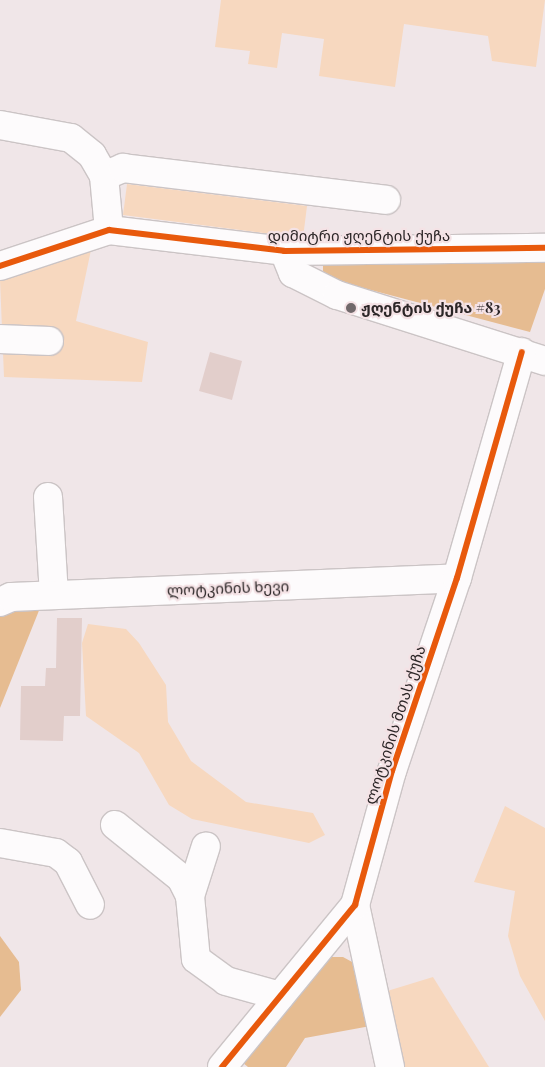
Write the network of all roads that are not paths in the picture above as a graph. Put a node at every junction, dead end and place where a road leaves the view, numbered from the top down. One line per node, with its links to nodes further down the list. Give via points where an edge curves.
1 (0, 126): 2 (street, via 71,138 92,155)
2 (104, 176): 3 (street, via 123,168); 4 (street)
3 (386, 200)
4 (109, 230): 6 (street, დიმიტრი ჟღენტის ქუჩა); 7 (street, დიმიტრი ჟღენტის ქუჩა)
5 (545, 248): 6 (street, დიმიტრი ჟღენტის ქუჩა)
6 (284, 251): 10 (street, via 293,273 336,295)
7 (0, 266)
8 (0, 339): 9 (street)
9 (49, 341)
10 (534, 356): 12 (street, ლოტკინის მთას ქუჩა)
11 (48, 497): 13 (street)
12 (457, 578): 13 (street, ლოტკინის ხევი); 20 (street, ლოტკინის მთას ქუჩა, via 392,771)
13 (54, 595): 14 (street, ლოტკინის ხევი)
14 (4, 596)
15 (115, 825): 18 (street, via 164,862)
16 (0, 843): 19 (street, via 56,853 68,862)
17 (206, 846): 18 (street)
18 (190, 896): 21 (street, via 196,959 226,980)
19 (90, 905)
20 (355, 905): 21 (street, ლოტკინის მთას ქუჩა); 23 (street)
21 (280, 996): 22 (street, ლოტკინის მთას ქუჩა)
22 (222, 1067)
23 (390, 1067)

